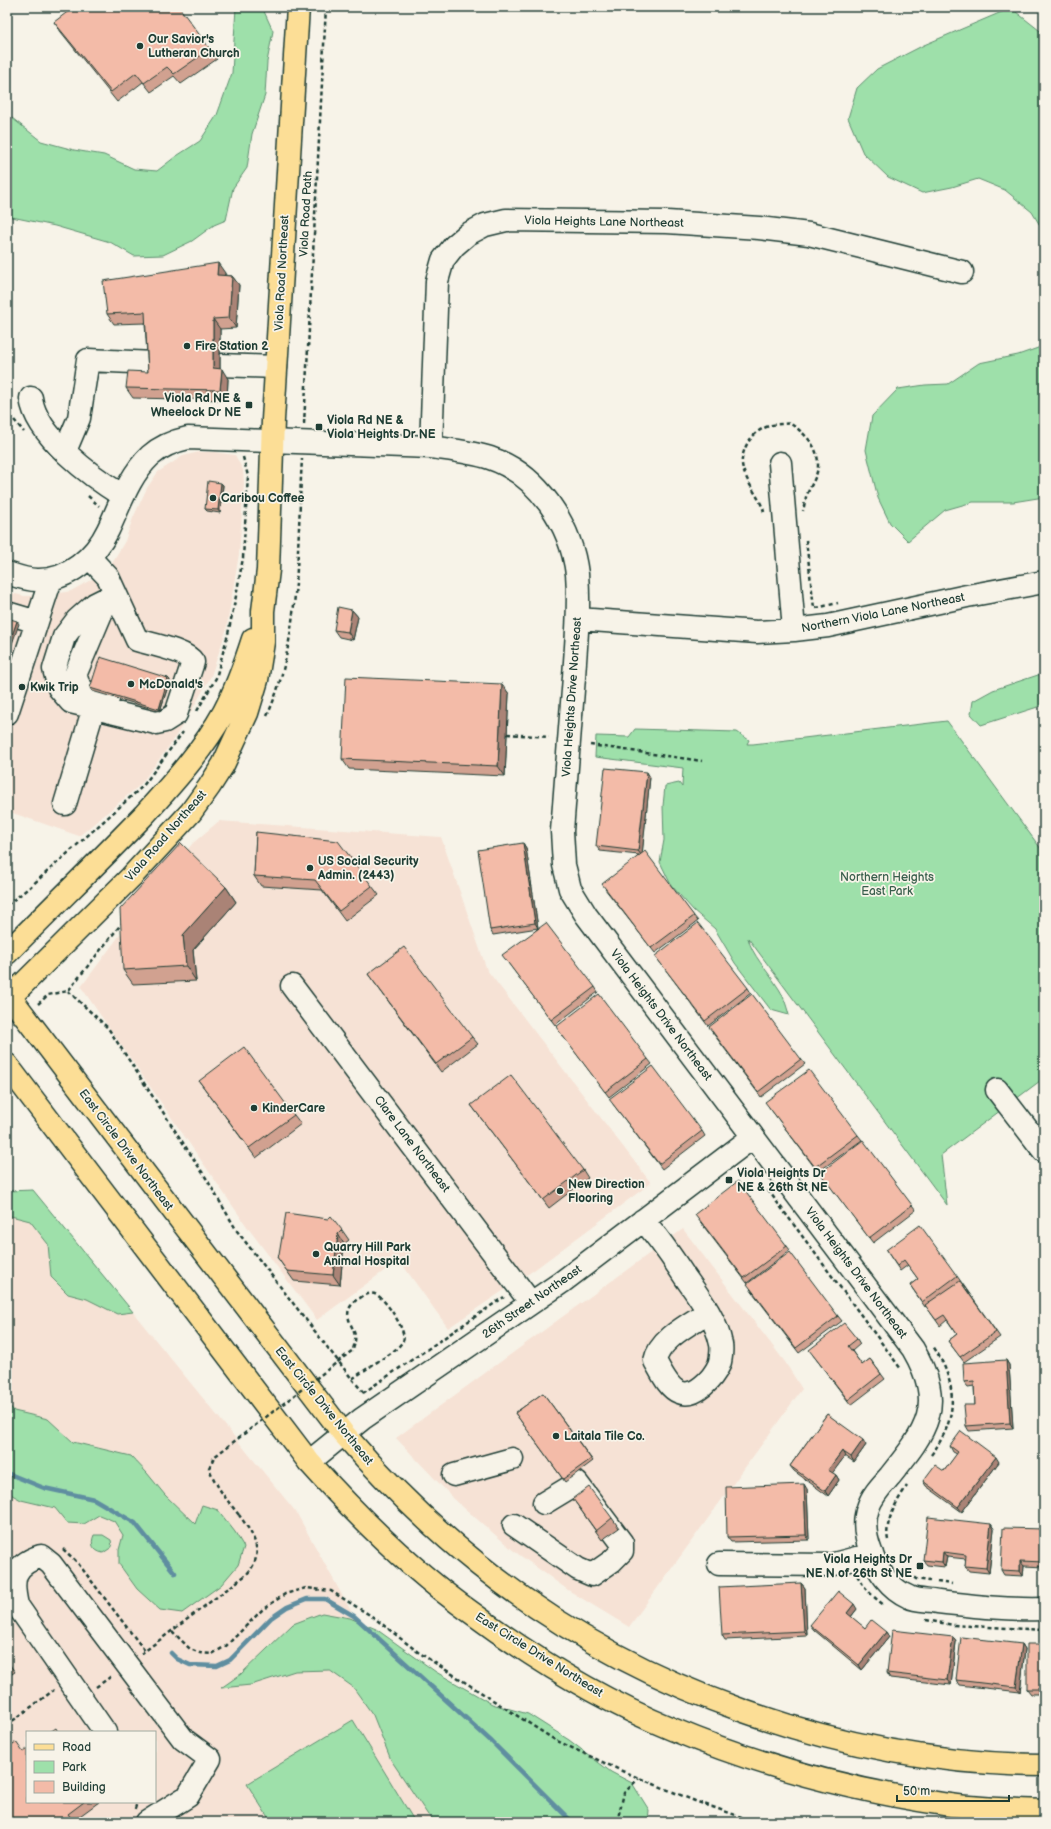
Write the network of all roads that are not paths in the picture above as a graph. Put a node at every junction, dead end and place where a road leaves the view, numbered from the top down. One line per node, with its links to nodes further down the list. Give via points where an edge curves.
1 (298, 7): 5 (main road, Viola Road Northeast)
2 (962, 272): 8 (street, Viola Heights Lane Northeast, via 809,234 759,228 667,222 506,220 485,225 468,234 442,260 437,281)
3 (154, 363): 9 (street, via 88,360 80,418)
4 (220, 365): 5 (street)
5 (276, 367): 7 (main road, Viola Road Northeast)
6 (31, 398): 9 (street, via 36,415)
7 (272, 441): 8 (street, Viola Heights Drive Northeast); 11 (street, Viola Heights Drive Northeast, via 205,437 176,440 150,456); 17 (main road, Viola Road Northeast, via 268,570)
8 (431, 448): 19 (street, Viola Heights Drive Northeast, via 466,452 492,459 513,469 533,484 550,504 562,525 570,547 576,573)
9 (65, 451): 11 (street)
10 (780, 463): 21 (street)
11 (123, 496): 12 (street, Viola Heights Drive Northeast, via 108,531)
12 (89, 557): 14 (street, Viola Heights Drive Northeast, via 66,574); 16 (street, via 108,578)
13 (7, 573): 14 (street, Viola Heights Drive Northeast, via 37,580)
14 (51, 578): 20 (street)
15 (1044, 582): 21 (street, Northern Viola Lane Northeast, via 828,626)
16 (107, 598): 22 (street, via 77,620 64,637 54,669 60,688 71,702); 24 (street, via 76,673 76,682 87,693 149,711); 24 (street, via 137,640 190,657 193,662 176,714)
17 (263, 611): 26 (main road, Viola Road Northeast, via 238,683 209,737 124,836); 28 (main road, Viola Road Northeast, via 263,642 257,680 247,713 223,765 209,787 176,829 131,877)
18 (7, 613): 20 (street)
19 (578, 619): 21 (street, Northern Viola Lane Northeast, via 757,632); 31 (street, Viola Heights Drive Northeast, via 562,831 564,865 570,889 586,915)
20 (37, 622): 23 (street)
21 (794, 630)
22 (94, 707): 24 (street); 25 (street)
23 (7, 713)
24 (159, 722)
25 (65, 804)
26 (7, 953)
27 (292, 986): 34 (street, Clare Lane Northeast)
28 (8, 997): 36 (main road, East Circle Drive Northeast)
29 (7, 1065): 38 (main road, East Circle Drive Northeast)
30 (997, 1090): 32 (street)
31 (753, 1137): 33 (street, 26th Street Northeast); 42 (street, Viola Heights Drive Northeast, via 914,1349 930,1386 928,1420 924,1430 868,1508 865,1524)
32 (1044, 1151)
33 (643, 1220): 34 (street, 26th Street Northeast); 35 (street, via 657,1236)
34 (525, 1295): 36 (street, 26th Street Northeast)
35 (708, 1312)
36 (343, 1434): 38 (street, 26th Street Northeast); 46 (main road, East Circle Drive Northeast, via 410,1504 480,1566 548,1614 647,1670 740,1710 819,1734 902,1752 972,1762)
37 (512, 1459): 39 (street)
38 (308, 1462): 47 (main road, East Circle Drive Northeast, via 346,1504 388,1543 471,1613 577,1681 671,1729 763,1763 884,1793 985,1809)
39 (454, 1475)
40 (544, 1503): 41 (street, via 577,1483 622,1543 622,1551 592,1575 578,1569)
41 (514, 1525)
42 (871, 1553): 43 (street, via 830,1565); 44 (street, Viola Heights Drive Northeast, via 883,1576 894,1588 909,1598 973,1606)
43 (719, 1564)
44 (1044, 1609)
45 (104, 1731): 48 (street, via 17,1605 14,1578 20,1567 29,1560 41,1556 51,1564 183,1739 210,1759 188,1796)
46 (1044, 1765)
47 (1044, 1810)
48 (149, 1814)

